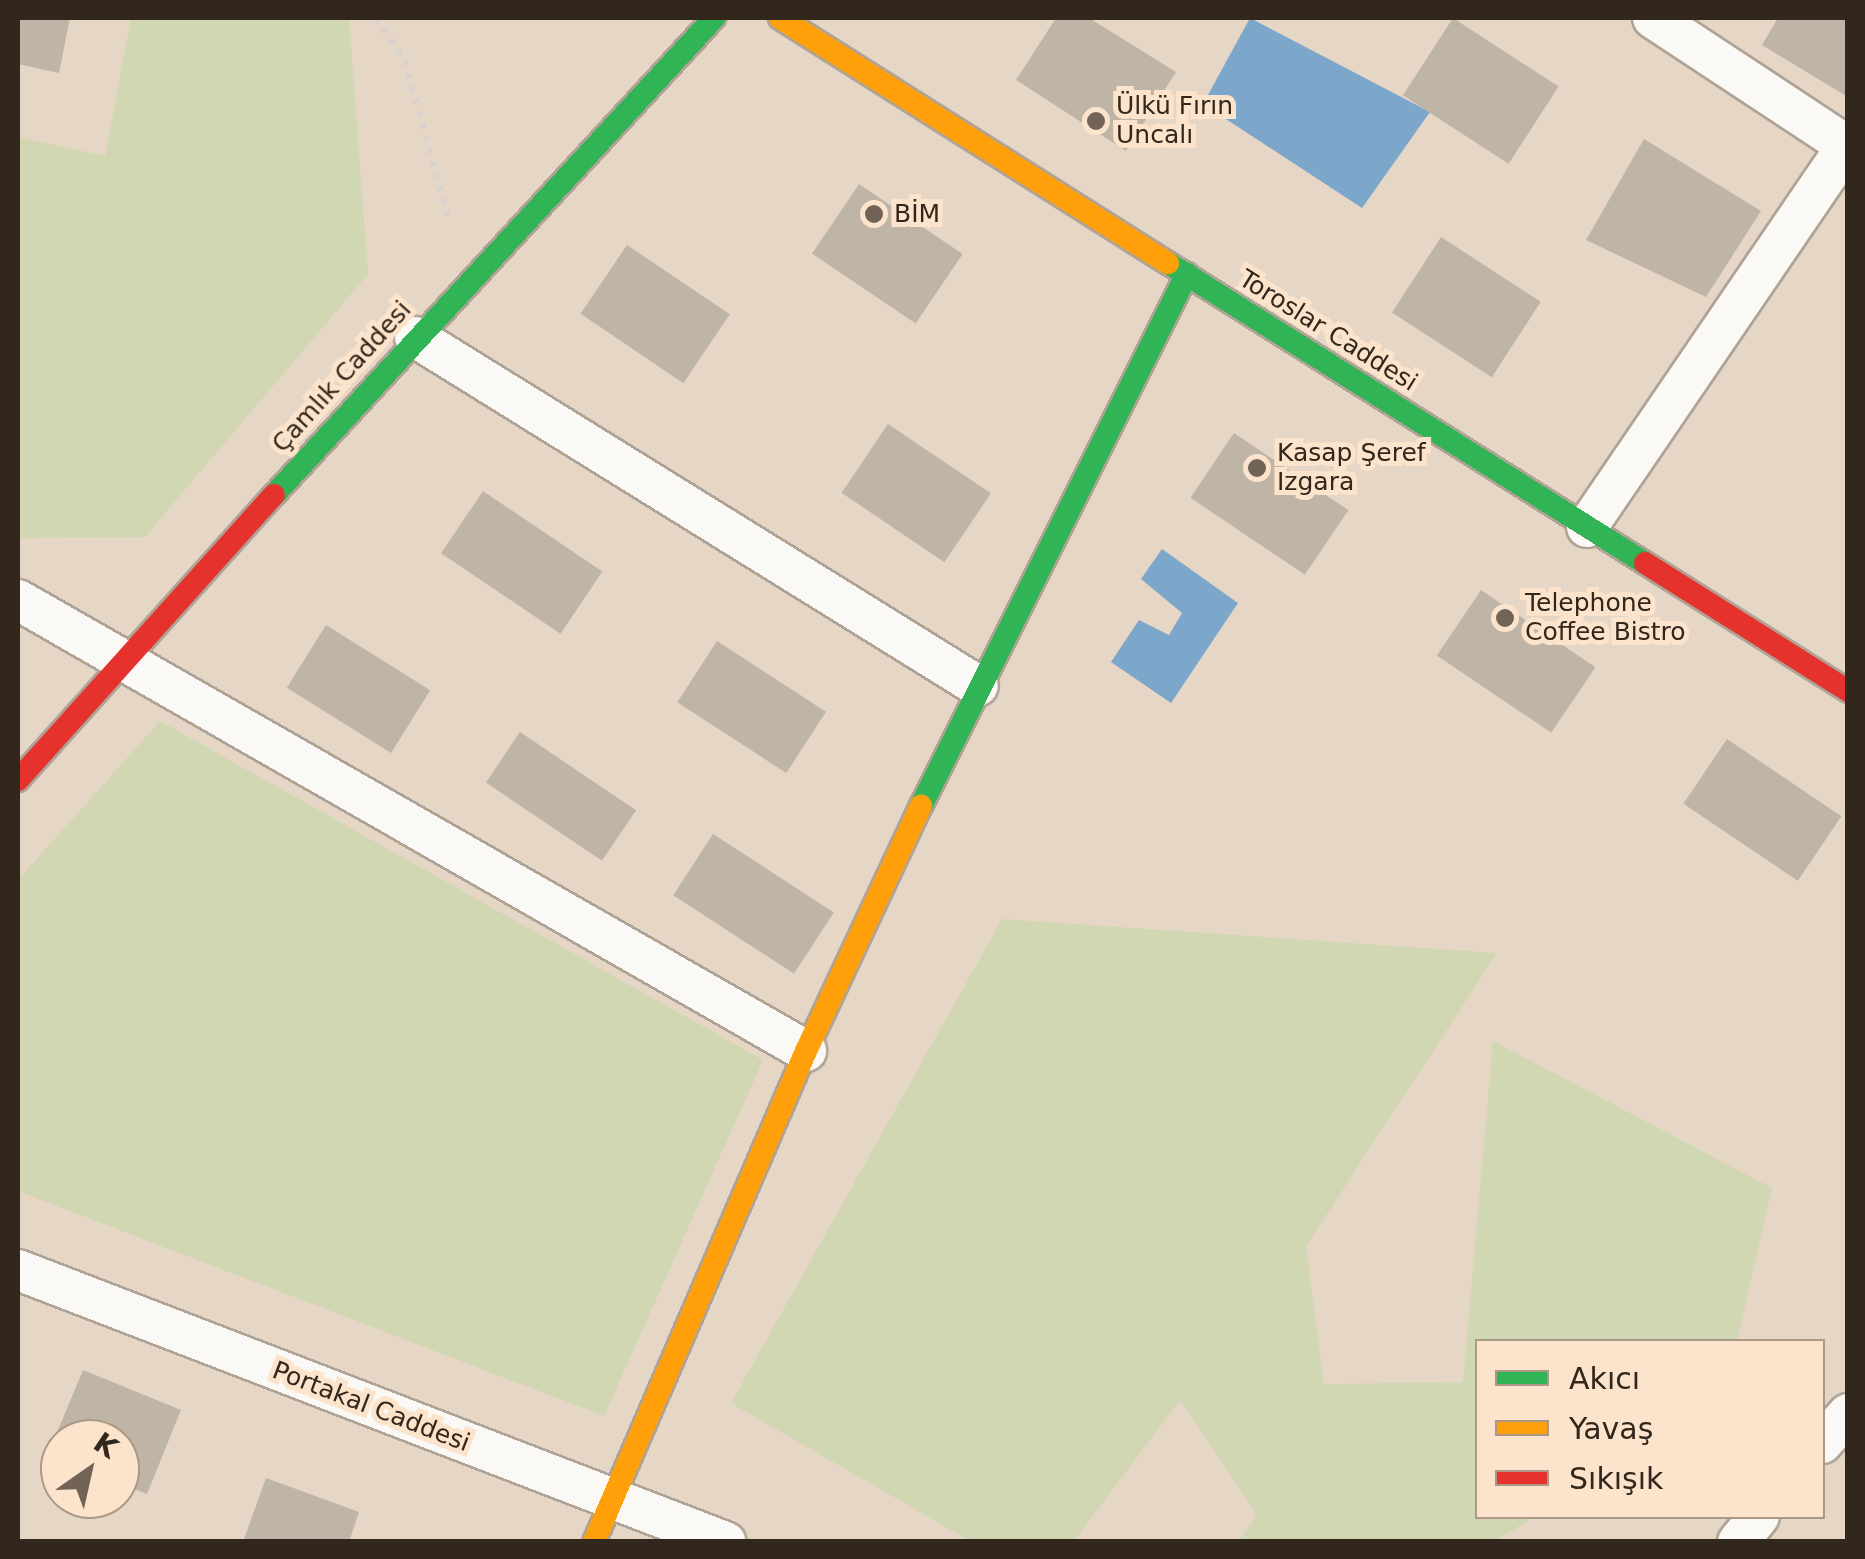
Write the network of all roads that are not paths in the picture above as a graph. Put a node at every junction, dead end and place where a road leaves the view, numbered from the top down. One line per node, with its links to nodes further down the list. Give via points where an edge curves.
1 (714, 18): 6 (street, Çamlık Caddesi)
2 (780, 18): 5 (street, Toroslar Caddesi)
3 (1653, 18): 4 (street)
4 (1847, 146): 7 (street)
5 (1186, 274): 7 (street, Toroslar Caddesi); 10 (street)
6 (415, 336): 9 (street, Çamlık Caddesi); 10 (street)
7 (1587, 526): 11 (street, Toroslar Caddesi)
8 (18, 600): 9 (street)
9 (124, 660): 12 (street, Çamlık Caddesi); 13 (street)
10 (978, 686): 13 (street)
11 (1848, 690)
12 (18, 780)
13 (806, 1051): 17 (street)
14 (18, 1270): 17 (street, Portakal Caddesi)
15 (1848, 1414): 16 (street)
16 (1825, 1440)
17 (612, 1501): 19 (street); 20 (street, Portakal Caddesi)
18 (1757, 1519): 21 (street)
19 (594, 1542)
20 (726, 1542)
21 (1738, 1542)

